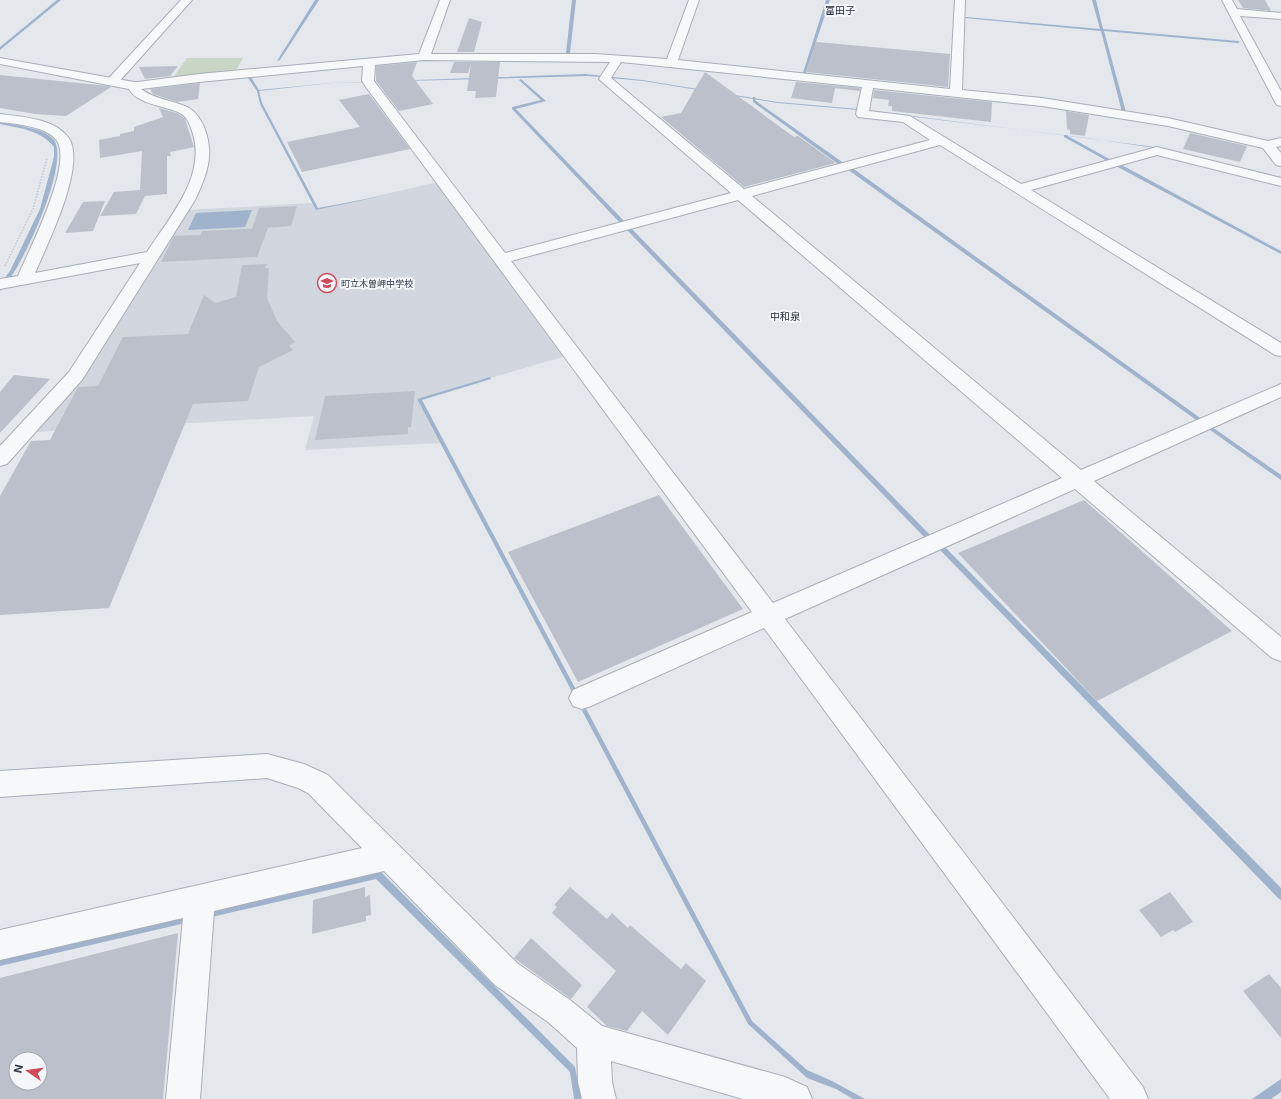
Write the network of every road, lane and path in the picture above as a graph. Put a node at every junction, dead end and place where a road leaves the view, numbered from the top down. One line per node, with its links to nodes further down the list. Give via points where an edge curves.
1 (187, 0): 13 (street)
2 (445, 0): 8 (street)
3 (694, 0): 12 (street)
4 (960, 0): 16 (street)
5 (1227, 0): 6 (street)
6 (1234, 12): 7 (street); 17 (street)
7 (1281, 16)
8 (424, 57): 9 (street); 11 (street)
9 (618, 58): 12 (street); 25 (street, via 606,77)
10 (0, 61): 13 (street)
11 (369, 61): 15 (street); 27 (street, via 369,82)
12 (671, 63): 14 (street)
13 (112, 82): 15 (street)
14 (868, 84): 16 (street); 19 (street, via 862,114 906,119)
15 (134, 86): 26 (street, via 135,90 150,100 181,109 193,116 204,153 198,180 188,200)
16 (956, 92): 20 (street, via 1042,102 1168,122)
17 (1281, 102)
18 (0, 118): 29 (street, via 34,124 52,131 63,140 68,156 56,207)
19 (941, 141): 24 (street); 25 (street)
20 (1275, 143): 22 (street)
21 (47, 157): 28 (path, via 33,209)
22 (1281, 162)
23 (1281, 182): 24 (street, via 1157,151)
24 (1020, 189): 30 (street)
25 (741, 194): 27 (street); 33 (street)
26 (152, 256): 29 (street); 32 (street, via 76,376)
27 (501, 259): 34 (street)
28 (4, 267)
29 (12, 285)
30 (1281, 351)
31 (1281, 390): 33 (street)
32 (0, 459)
33 (1078, 480): 34 (street); 35 (street)
34 (769, 616): 36 (street); 45 (street)
35 (1281, 651)
36 (582, 698)
37 (0, 784): 38 (street, via 267,766 318,784)
38 (388, 856): 39 (street); 41 (street, via 506,974 559,1011)
39 (200, 911): 40 (street); 42 (street)
40 (0, 945)
41 (593, 1040): 43 (street, via 595,1082); 44 (street)
42 (183, 1099)
43 (599, 1099)
44 (795, 1099)
45 (1131, 1099)

